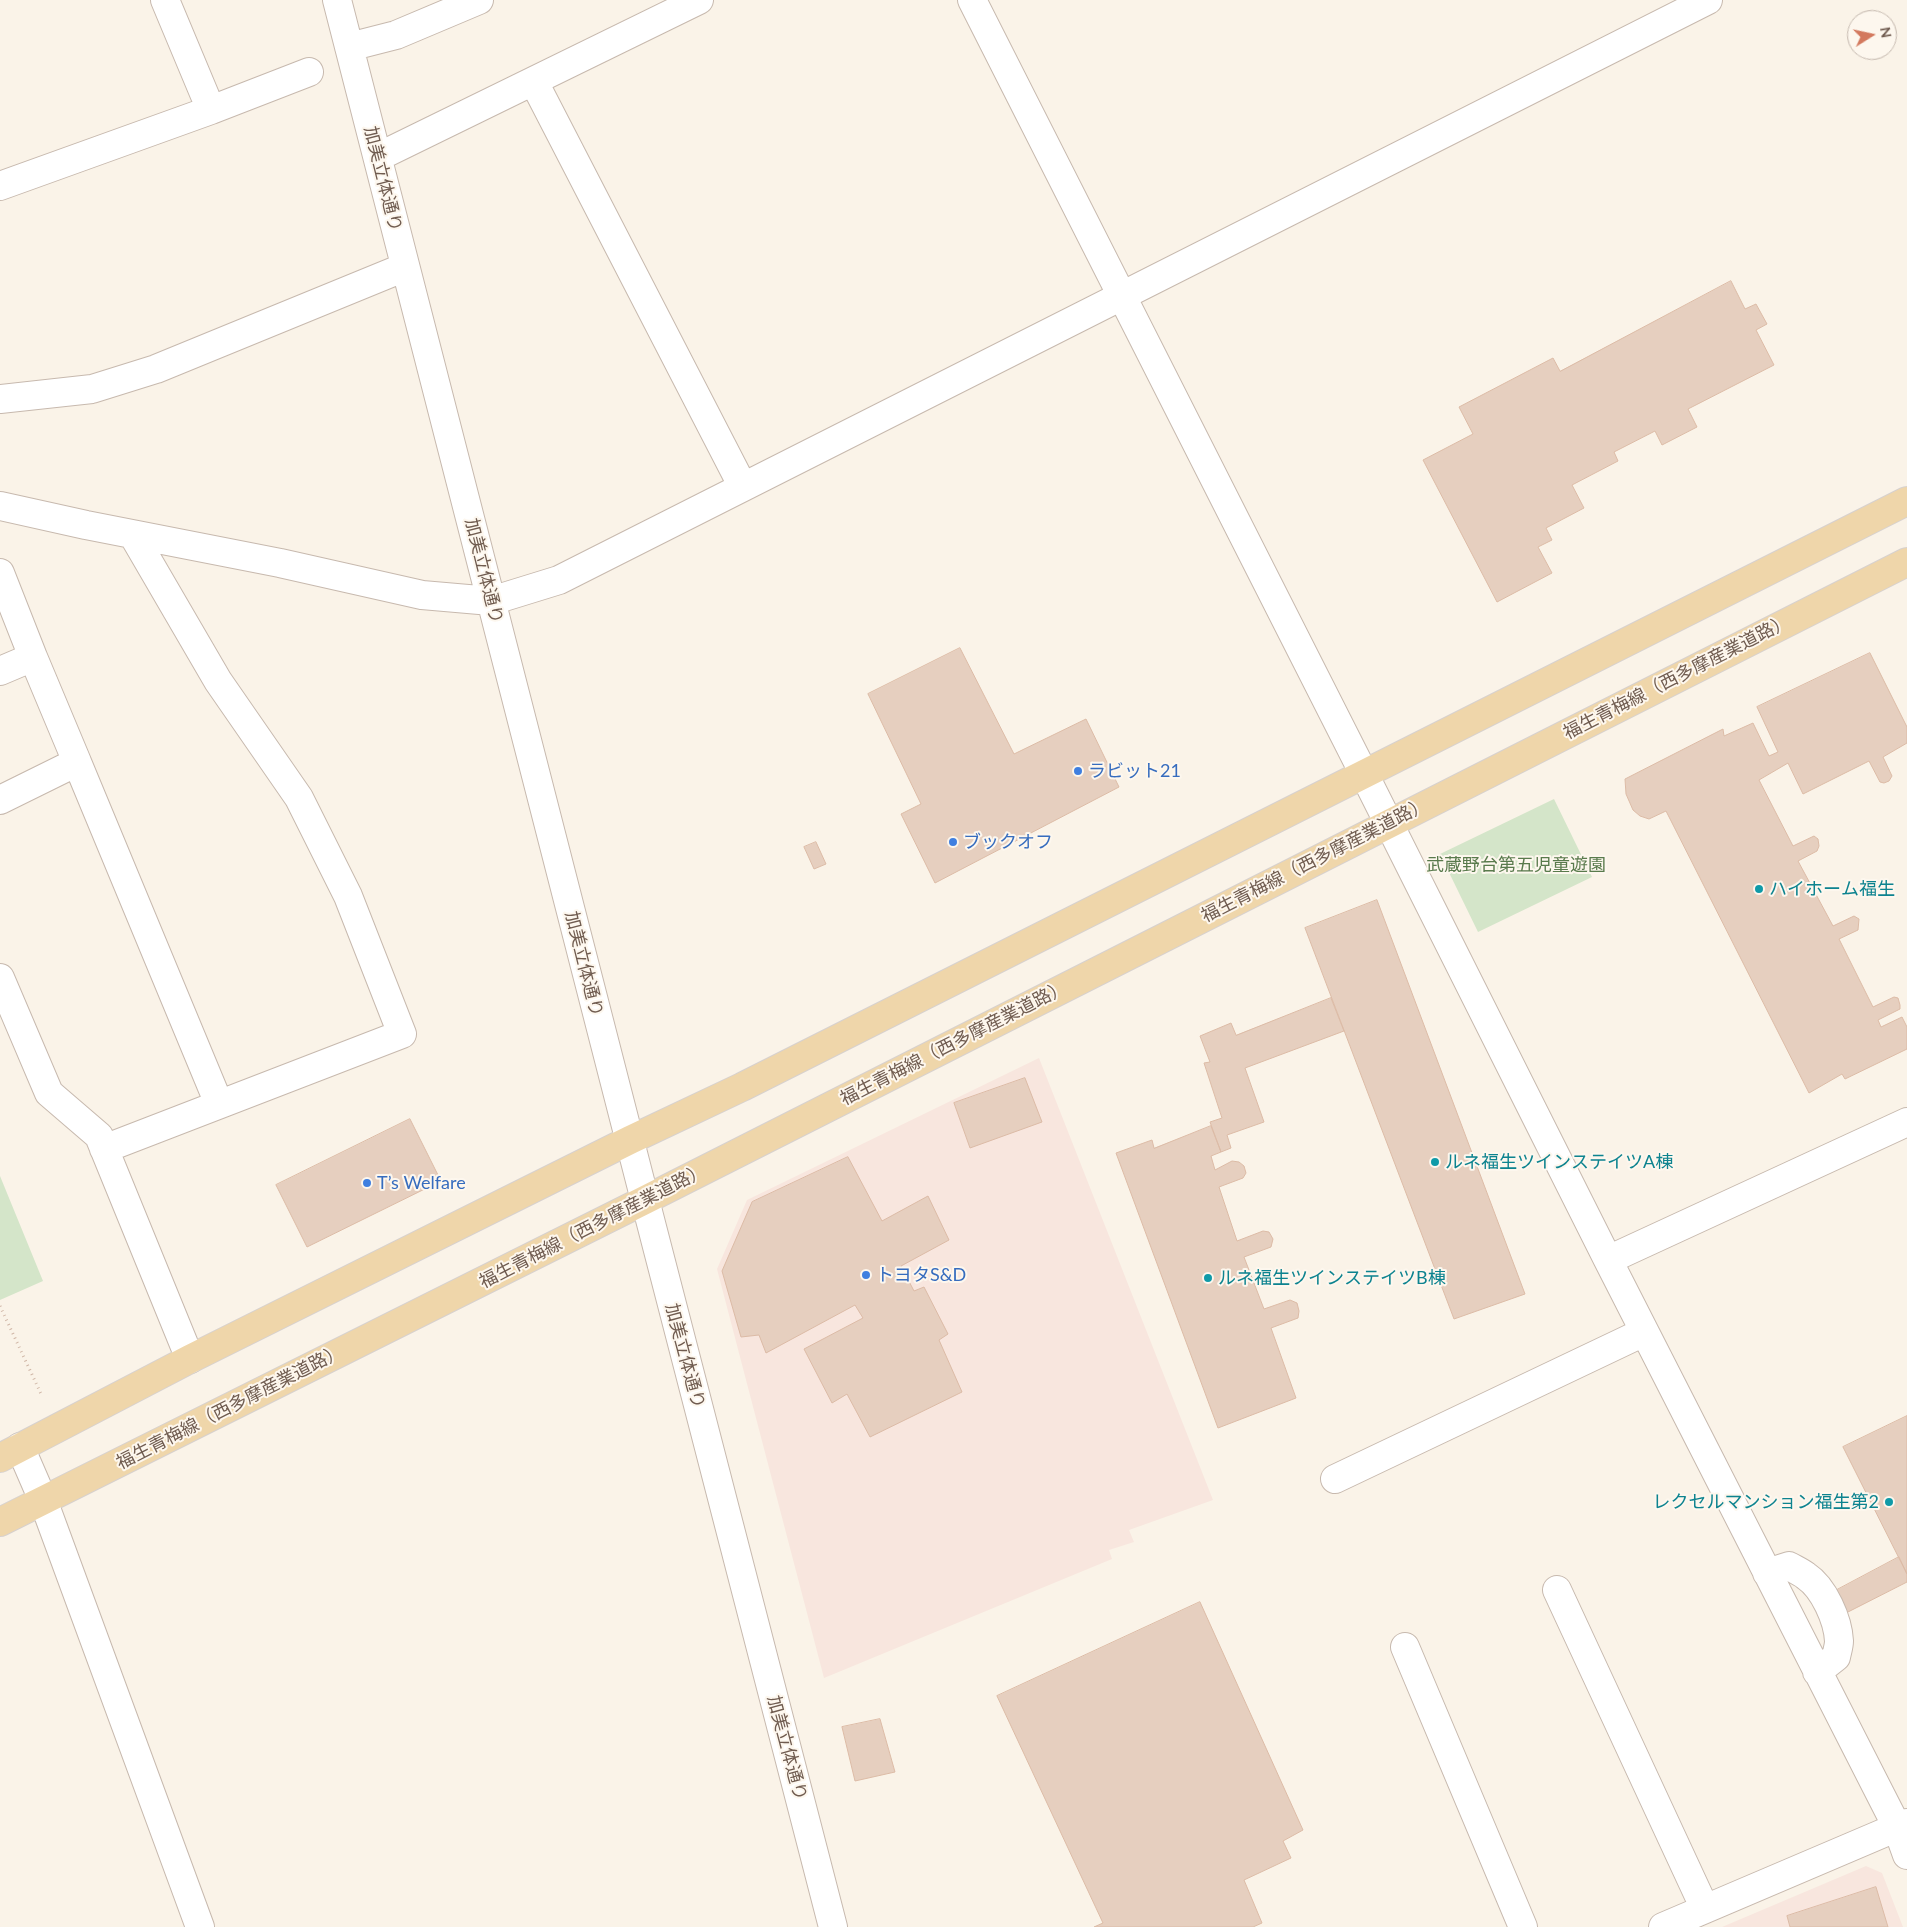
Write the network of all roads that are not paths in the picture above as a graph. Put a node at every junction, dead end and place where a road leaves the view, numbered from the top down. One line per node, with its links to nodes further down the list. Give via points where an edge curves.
1 (165, 0): 10 (street)
2 (337, 0): 7 (street, 加美立体通り)
3 (479, 0): 7 (street, via 396,35)
4 (699, 0): 9 (street)
5 (972, 0): 14 (street)
6 (1708, 0): 14 (street)
7 (349, 47): 11 (street, 加美立体通り)
8 (309, 72): 10 (street)
9 (534, 82): 11 (street); 16 (street)
10 (211, 110): 12 (street)
11 (378, 157): 13 (street, 加美立体通り)
12 (0, 186)
13 (405, 267): 15 (street, via 156,369 92,389); 22 (street, 加美立体通り)
14 (1121, 296): 16 (street); 26 (street)
15 (0, 399)
16 (743, 487): 22 (street, via 559,580)
17 (1907, 501): 26 (main road)
18 (0, 506): 19 (street)
19 (133, 535): 22 (street, via 422,595); 30 (street, via 218,681 299,798 348,896 402,1034)
20 (1907, 562): 28 (main road, 福生青梅線（西多摩産業道路）)
21 (0, 573): 23 (street)
22 (491, 601): 32 (street, 加美立体通り)
23 (33, 657): 24 (street); 25 (street)
24 (0, 671)
25 (77, 762): 27 (street); 30 (street)
26 (1364, 774): 28 (street); 32 (main road, via 742,1087)
27 (0, 800)
28 (1388, 823): 34 (main road, 福生青梅線（西多摩産業道路）); 35 (street)
29 (0, 978): 33 (street, via 49,1093 99,1136)
30 (219, 1104): 33 (street)
31 (1907, 1122): 35 (street)
32 (630, 1140): 34 (street, 加美立体通り); 37 (main road)
33 (104, 1149): 37 (street)
34 (644, 1200): 40 (main road, 福生青梅線（西多摩産業道路）); 50 (street, 加美立体通り)
35 (1608, 1260): 36 (street)
36 (1644, 1332): 39 (street); 42 (street)
37 (190, 1359): 38 (main road)
38 (10, 1453): 40 (street)
39 (1335, 1479)
40 (43, 1500): 41 (main road, 福生青梅線（西多摩産業道路）); 49 (street)
41 (0, 1522)
42 (1767, 1573): 45 (street); 45 (street, via 1789,1566 1807,1576 1819,1588 1836,1624 1839,1642 1836,1657)
43 (1557, 1590): 48 (street)
44 (1405, 1647): 51 (street)
45 (1817, 1672): 46 (street)
46 (1902, 1825): 47 (street); 48 (street)
47 (1907, 1855)
48 (1705, 1909): 52 (street)
49 (200, 1927)
50 (833, 1927)
51 (1523, 1927)
52 (1662, 1927)

